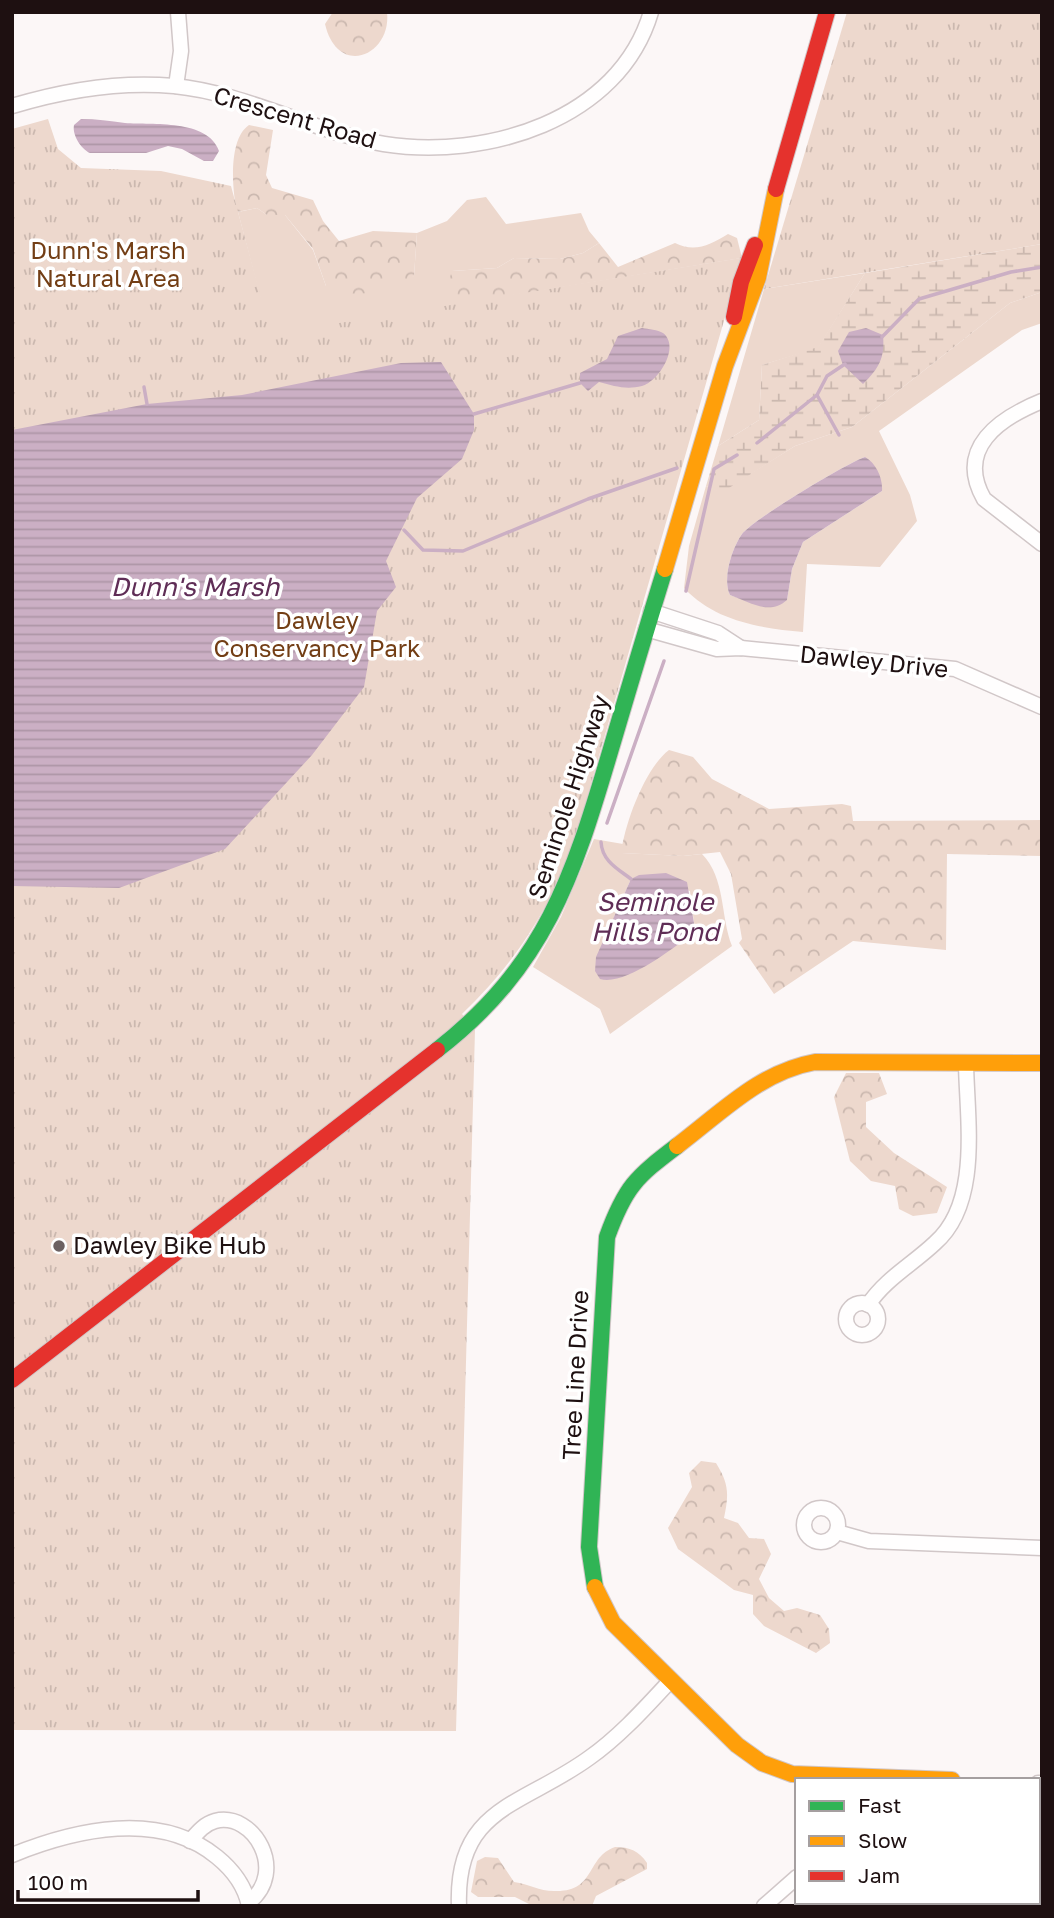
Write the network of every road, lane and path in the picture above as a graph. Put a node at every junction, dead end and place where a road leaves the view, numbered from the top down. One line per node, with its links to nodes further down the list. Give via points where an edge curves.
1 (178, 12): 4 (street, via 181,51)
2 (651, 12): 4 (street, Crescent Road, via 634,51 602,90 557,119 481,142 428,147 384,144)
3 (827, 12): 8 (street, Seminole Highway, via 771,207 741,282 725,366)
4 (176, 86): 5 (street, Crescent Road, via 93,87)
5 (12, 106)
6 (1042, 401): 7 (street, via 1006,418 989,432 975,462 984,499)
7 (1042, 544)
8 (651, 611): 9 (street, Seminole Highway); 10 (street, Dawley Drive, via 718,634)
9 (646, 629): 10 (street, Dawley Drive, via 717,649); 15 (street, Seminole Highway, via 570,882 514,977 464,1029)
10 (741, 648): 11 (street, Dawley Drive, via 955,669)
11 (1042, 707)
12 (966, 1063): 13 (street, Tree Line Drive); 14 (street, via 966,1172 961,1207 936,1242 877,1291); 18 (street, Tree Line Drive, via 815,1062 788,1067 754,1086 644,1171 615,1211 605,1255 590,1568 604,1610)
13 (1042, 1063)
14 (868, 1305)
15 (12, 1380)
16 (836, 1532): 17 (street, via 869,1541)
17 (1042, 1548)
18 (670, 1681): 19 (street, Tree Line Drive, via 762,1763 792,1774); 24 (street, via 605,1746 483,1825 461,1860)
19 (831, 1778)
20 (190, 1841): 21 (street, via 157,1829 118,1828); 23 (street, via 226,1865 243,1886); 23 (street, via 208,1824 223,1820 237,1823 260,1843 267,1875 262,1890)
21 (12, 1855)
22 (795, 1879): 25 (street)
23 (249, 1904)
24 (458, 1906)
25 (764, 1906)

